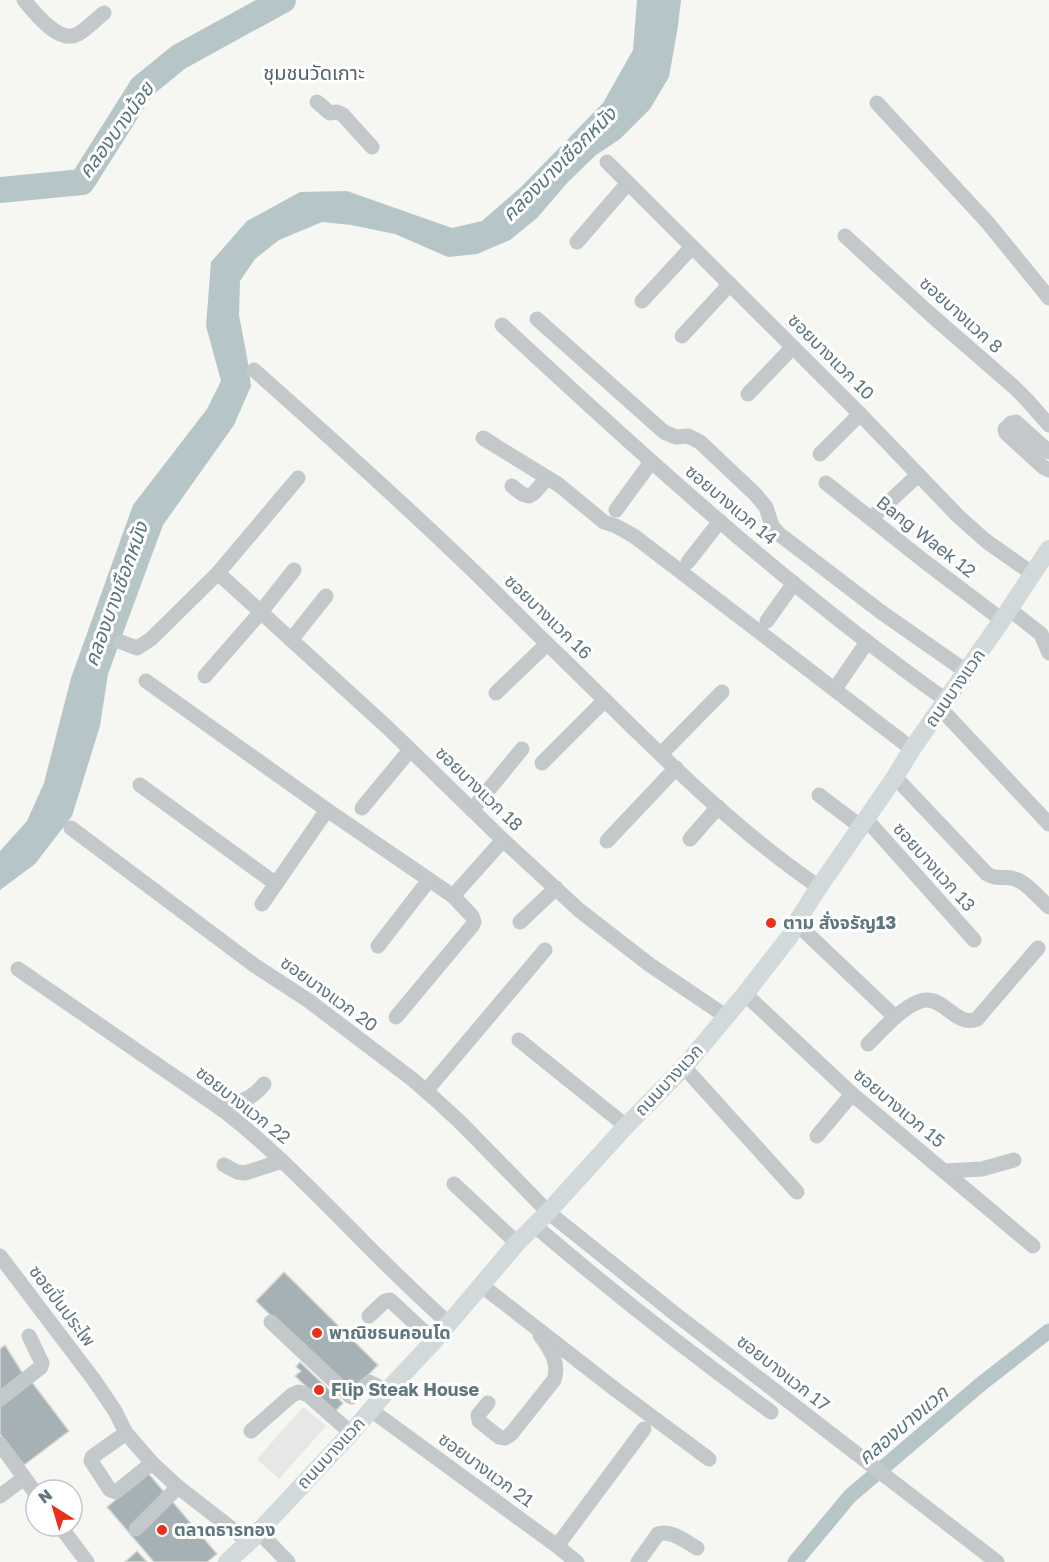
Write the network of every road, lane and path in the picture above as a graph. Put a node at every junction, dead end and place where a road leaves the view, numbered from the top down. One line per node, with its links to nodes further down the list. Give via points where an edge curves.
1 (24, 0): 2 (street, via 40,19 68,36 76,35)
2 (104, 13)
3 (318, 102): 5 (street, via 330,113 343,115)
4 (877, 103): 12 (street, via 988,224)
5 (372, 147)
6 (607, 162): 7 (street, ซอยบางแวก 10)
7 (628, 183): 9 (street); 10 (street, ซอยบางแวก 10)
8 (845, 236): 21 (street, ซอยบางแวก 8, via 1014,387)
9 (577, 242)
10 (692, 247): 11 (street, ซอยบางแวก 10); 13 (street)
11 (730, 284): 16 (street); 17 (street, ซอยบางแวก 10)
12 (1049, 298)
13 (642, 300)
14 (537, 319): 50 (street, via 664,432 700,442 760,500 779,534)
15 (502, 325): 25 (street, ซอยบางแวก 14)
16 (682, 336)
17 (793, 347): 19 (street); 20 (street, ซอยบางแวก 10)
18 (254, 370): 48 (street, ซอยบางแวก 16, via 374,477)
19 (748, 394)
20 (860, 414): 24 (street); 27 (street, ซอยบางแวก 10)
21 (1049, 425)
22 (483, 438): 29 (street)
23 (1049, 452): 26 (street, via 1016,422 1005,429)
24 (820, 454)
25 (651, 462): 32 (street); 34 (street, ซอยบางแวก 14)
26 (1049, 470)
27 (918, 475): 33 (street); 39 (street, ซอยบางแวก 10, via 979,535)
28 (298, 478): 38 (street)
29 (547, 478): 31 (street, via 529,496); 59 (street, via 604,522 634,536)
30 (826, 483): 43 (street, Bang Waek 12, via 924,561)
31 (512, 486)
32 (616, 510)
33 (877, 513)
34 (720, 521): 36 (street); 40 (street, ซอยบางแวก 14)
35 (1049, 549): 39 (main road, ถนนบางแวก)
36 (688, 562)
37 (294, 570): 42 (street)
38 (218, 573): 42 (street, ซอยบางแวก 18); 46 (street, via 143,645 137,648)
39 (1033, 574): 43 (main road, ถนนบางแวก)
40 (794, 584): 44 (street); 47 (street, ซอยบางแวก 14)
41 (326, 596): 45 (street)
42 (260, 612): 45 (street, ซอยบางแวก 18); 51 (street)
43 (1006, 615): 49 (street, Bang Waek 12, via 1041,634); 50 (main road, ถนนบางแวก)
44 (767, 621)
45 (291, 640): 60 (street, ซอยบางแวก 18)
46 (121, 642)
47 (867, 642): 53 (street); 57 (street, ซอยบางแวก 14)
48 (547, 644): 55 (street); 56 (street, ซอยบางแวก 16)
49 (1049, 653)
50 (967, 672): 57 (main road, ถนนบางแวก)
51 (205, 676)
52 (146, 681): 69 (street)
53 (837, 686)
54 (722, 692): 61 (street)
55 (496, 693)
56 (605, 700): 61 (street, ซอยบางแวก 16); 62 (street)
57 (944, 705): 59 (main road, ถนนบางแวก); 72 (street, ซอยบางแวก 14)
58 (522, 749): 70 (street)
59 (912, 749): 64 (main road, ถนนบางแวก)
60 (410, 750): 68 (street); 70 (street, ซอยบางแวก 18)
61 (661, 754): 63 (street, ซอยบางแวก 16)
62 (542, 762)
63 (676, 768): 67 (street, ซอยบางแวก 16); 76 (street)
64 (895, 777): 71 (main road, ถนนบางแวก); 83 (street, via 987,874 1020,880)
65 (140, 785): 78 (street)
66 (819, 795): 71 (street, ซอยบางแวก 13)
67 (718, 807): 74 (street); 80 (street, ซอยบางแวก 16)
68 (362, 808)
69 (327, 810): 77 (street); 78 (street)
70 (472, 810): 75 (street, ซอยบางแวก 18)
71 (863, 823): 80 (main road, ถนนบางแวก); 86 (street, ซอยบางแวก 13)
72 (1049, 824)
73 (71, 828): 99 (street, ซอยบางแวก 20)
74 (690, 839)
75 (503, 840): 79 (street, ซอยบางแวก 18); 81 (street)
76 (607, 841)
77 (429, 880): 81 (street); 87 (street)
78 (276, 884): 82 (street)
79 (556, 888): 84 (street); 93 (street, ซอยบางแวก 18, via 650,965)
80 (819, 888): 85 (main road, ถนนบางแวก)
81 (453, 896): 92 (street, via 474,922)
82 (262, 904)
83 (1049, 907)
84 (520, 922)
85 (796, 923): 91 (main road, ถนนบางแวก); 94 (street)
86 (975, 940)
87 (378, 946)
88 (1038, 948): 94 (street, via 971,1022 936,1001 925,1000)
89 (545, 950): 99 (street)
90 (18, 969): 101 (street, ซอยบางแวก 22)
91 (745, 994): 93 (main road, ถนนบางแวก); 100 (street, ซอยบางแวก 15)
92 (396, 1017)
93 (727, 1017): 97 (main road, ถนนบางแวก)
94 (895, 1017): 96 (street)
95 (519, 1040): 102 (street)
96 (868, 1044)
97 (684, 1067): 102 (main road, ถนนบางแวก); 109 (street)
98 (264, 1084): 101 (street, via 254,1096)
99 (426, 1091): 110 (street, ซอยบางแวก 20)
100 (852, 1094): 103 (street); 107 (street, ซอยบางแวก 15)
101 (223, 1110): 105 (street, ซอยบางแวก 22)
102 (626, 1126): 110 (main road, ถนนบางแวก)
103 (817, 1136)
104 (1014, 1160): 107 (street, via 982,1169)
105 (282, 1161): 106 (street, via 245,1173); 118 (street, ซอยบางแวก 22)
106 (224, 1165)
107 (944, 1171): 113 (street, ซอยบางแวก 15)
108 (454, 1184): 112 (street)
109 (797, 1192)
110 (548, 1212): 111 (main road, ถนนบางแวก); 147 (street, ซอยบางแวก 17)
111 (534, 1225): 112 (main road, ถนนบางแวก); 126 (street, via 634,1309)
112 (517, 1243): 115 (main road, ถนนบางแวก)
113 (1033, 1246)
114 (0, 1256): 129 (street, ซอยปิ่นประไพ, via 93,1380)
115 (481, 1285): 118 (main road, ถนนบางแวก); 119 (street)
116 (369, 1316): 121 (street, via 390,1300)
117 (271, 1322): 122 (street, via 350,1396 369,1382)
118 (448, 1323): 121 (main road, ถนนบางแวก)
119 (533, 1326): 124 (street, via 555,1359 554,1380 505,1438 479,1421 478,1415); 132 (street)
120 (29, 1336): 123 (street, via 41,1367)
121 (434, 1341): 122 (main road, ถนนบางแวก)
122 (387, 1391): 125 (main road, ถนนบางแวก)
123 (0, 1399)
124 (488, 1403)
125 (371, 1410): 130 (main road, ถนนบางแวก); 140 (street, ซอยบางแวก 21)
126 (771, 1412)
127 (644, 1429): 140 (street)
128 (251, 1431): 130 (street, via 299,1392 308,1395)
129 (126, 1433): 133 (street, ซอยปิ่นประไพ); 133 (street, via 92,1457 110,1490 116,1491)
130 (351, 1433): 138 (main road, ถนนบางแวก)
131 (0, 1444): 134 (street)
132 (709, 1459)
133 (152, 1463): 135 (street, ซอยปิ่นประไพ)
134 (24, 1478): 136 (street)
135 (178, 1487): 137 (street); 138 (street, ซอยปิ่นประไพ)
136 (0, 1496)
137 (136, 1529)
138 (254, 1537): 143 (main road, ถนนบางแวก); 144 (street, ซอยปิ่นประไพ)
139 (68, 1538): 142 (street)
140 (557, 1546): 145 (street, ซอยบางแวก 21)
141 (697, 1548): 146 (street, via 663,1532)
142 (84, 1561)
143 (227, 1562)
144 (288, 1562)
145 (578, 1562)
146 (638, 1562)
147 (997, 1562)

